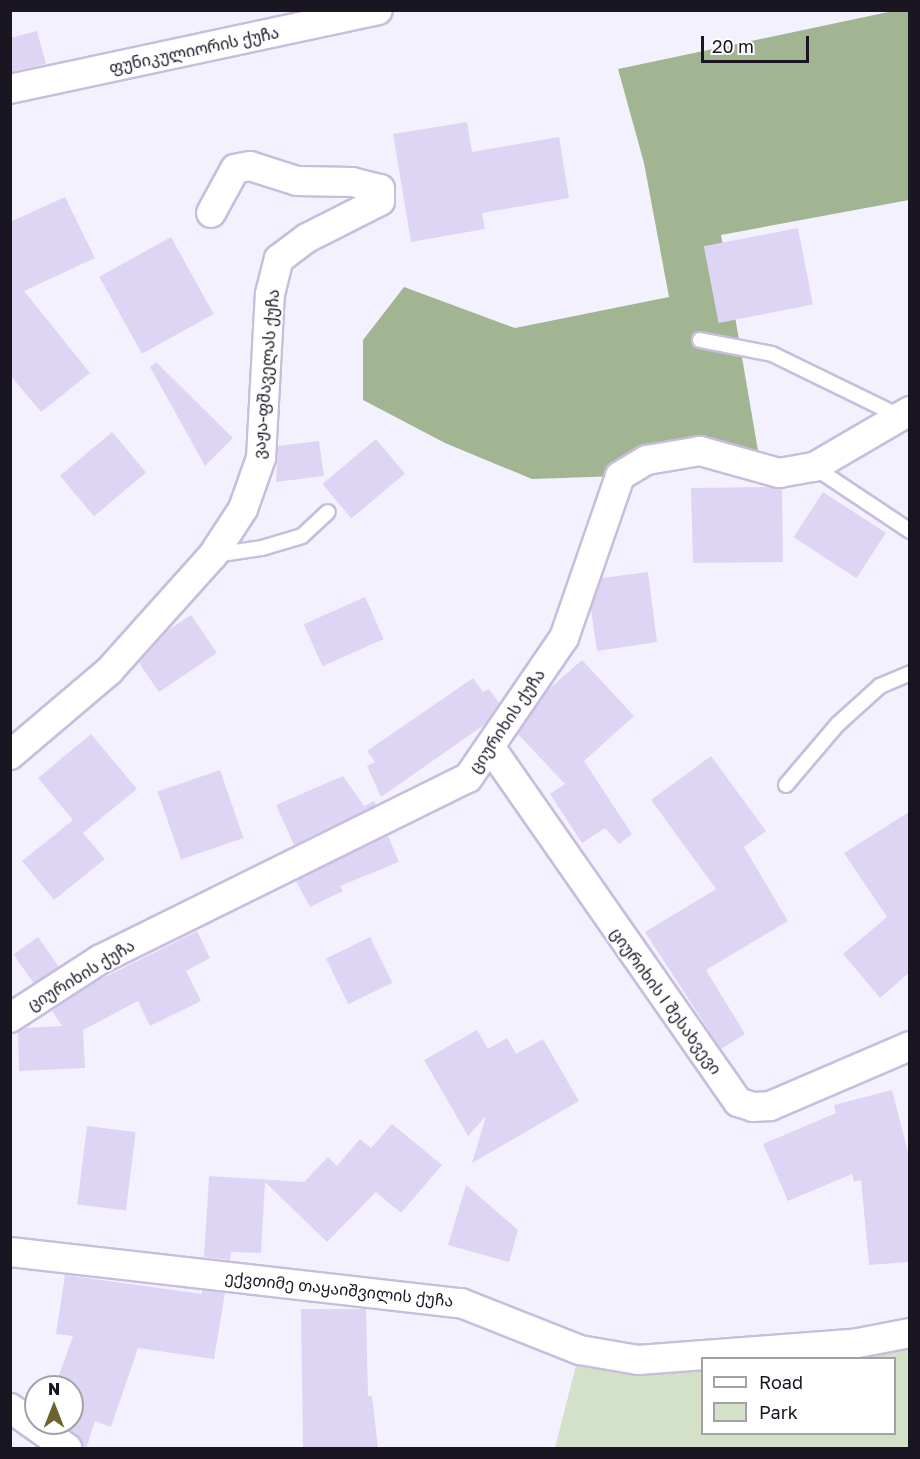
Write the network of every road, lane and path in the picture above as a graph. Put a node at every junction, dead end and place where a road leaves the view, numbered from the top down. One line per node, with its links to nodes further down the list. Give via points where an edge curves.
1 (378, 10): 2 (street, ფუნიკულიორის ქუჩა)
2 (10, 89)
3 (211, 213): 9 (street, ვაჟა-ფშაველას ქუჩა, via 235,168 250,166 297,181 352,182 380,189 380,201 307,238 279,259 270,294 261,458 243,509)
4 (700, 340): 5 (lane, via 772,354)
5 (905, 414): 6 (street, ციურიხის ქუჩა)
6 (814, 467): 8 (lane); 11 (street, ციურიხის ქუჩა, via 779,473 700,451 648,459 620,476 564,638)
7 (328, 512): 9 (lane, via 302,536 262,548)
8 (909, 531)
9 (213, 555): 12 (street, ვაჟა-ფშაველას ქუჩა, via 109,671)
10 (909, 673): 13 (lane, via 880,686 838,724)
11 (491, 747): 14 (street, ციურიხის ქუჩა, via 468,778 101,959); 15 (street, ციურიხის I შესახვევი, via 738,1102 753,1107 771,1106)
12 (10, 755)
13 (786, 785)
14 (10, 1018)
15 (909, 1046)
16 (10, 1252): 17 (street, ექვთიმე თაყაიშვილის ქუჩა, via 461,1303 580,1350 638,1360 853,1344)
17 (909, 1333)
18 (10, 1408): 19 (street)
19 (67, 1449)

